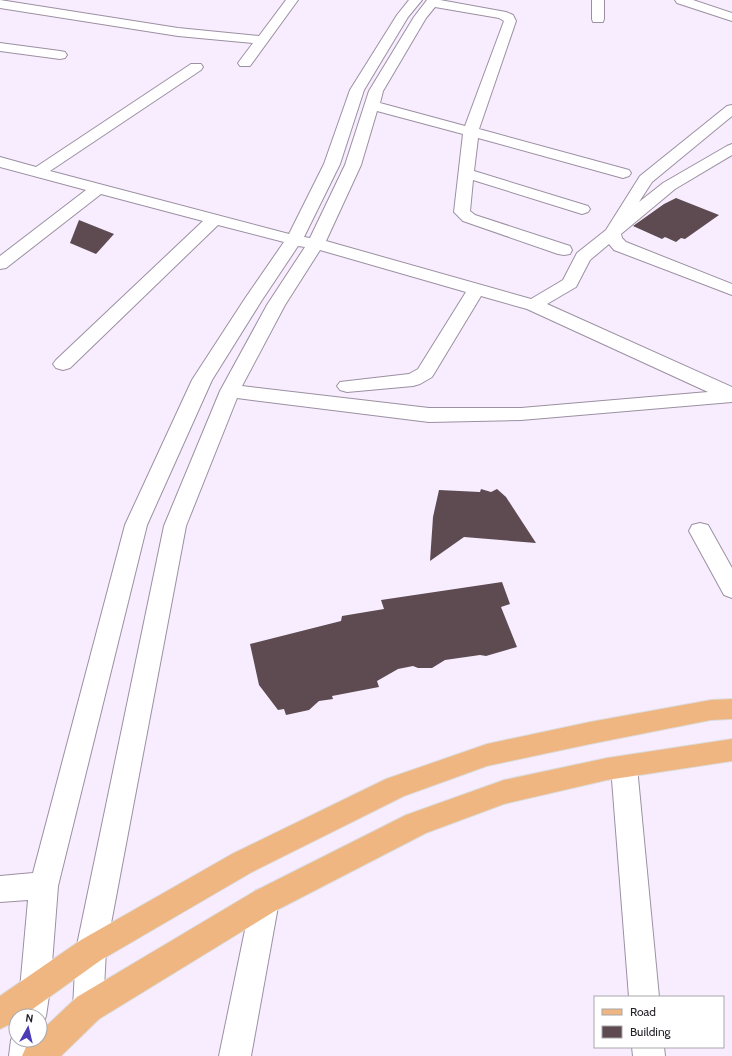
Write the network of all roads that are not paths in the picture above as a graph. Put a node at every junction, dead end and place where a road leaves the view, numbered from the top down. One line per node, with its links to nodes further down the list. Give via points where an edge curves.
1 (292, 0): 8 (street)
2 (598, 0): 7 (street)
3 (681, 0): 6 (street)
4 (427, 1): 13 (street, via 376,91); 15 (street, via 502,15 510,21); 25 (street, via 403,15 357,90 332,164)
5 (0, 4): 8 (street, via 178,32)
6 (732, 16)
7 (598, 19)
8 (262, 40): 11 (street)
9 (0, 47): 10 (street)
10 (60, 55)
11 (245, 63)
12 (196, 67): 18 (street)
13 (372, 105): 15 (street); 26 (street, via 353,165)
14 (732, 109): 24 (street, via 646,179)
15 (471, 131): 19 (street); 20 (street)
16 (732, 149): 24 (street, via 669,186)
17 (0, 162): 18 (street)
18 (38, 172): 21 (street)
19 (466, 173): 22 (street); 27 (street, via 463,215)
20 (623, 173)
21 (98, 188): 23 (street); 28 (street)
22 (582, 209)
23 (215, 219): 25 (street); 32 (street)
24 (612, 233): 30 (street, via 620,246); 31 (street, via 583,257 570,283)
25 (294, 240): 26 (street); 41 (street, via 202,380 136,525)
26 (316, 244): 29 (street); 34 (street, via 276,304)
27 (564, 250)
28 (0, 264)
29 (476, 289): 31 (street); 33 (street, via 425,373 413,380)
30 (732, 290)
31 (533, 305): 35 (street)
32 (63, 364)
33 (347, 386)
34 (230, 391): 35 (street, via 429,415 521,414); 44 (street, via 175,526)
35 (732, 395)
36 (700, 531): 37 (street)
37 (732, 589)
38 (732, 709): 44 (main road, via 711,710 598,731 487,755 395,787 242,863)
39 (732, 750): 40 (main road)
40 (624, 767): 43 (main road, via 504,792 416,824); 46 (street)
41 (44, 886): 42 (street); 45 (street)
42 (0, 889)
43 (265, 901): 48 (main road); 51 (street)
44 (91, 950): 45 (main road); 48 (street)
45 (35, 990): 47 (street); 49 (main road)
46 (644, 996)
47 (32, 1008)
48 (88, 1008): 50 (main road)
49 (0, 1014)
50 (38, 1056)
51 (235, 1056)

